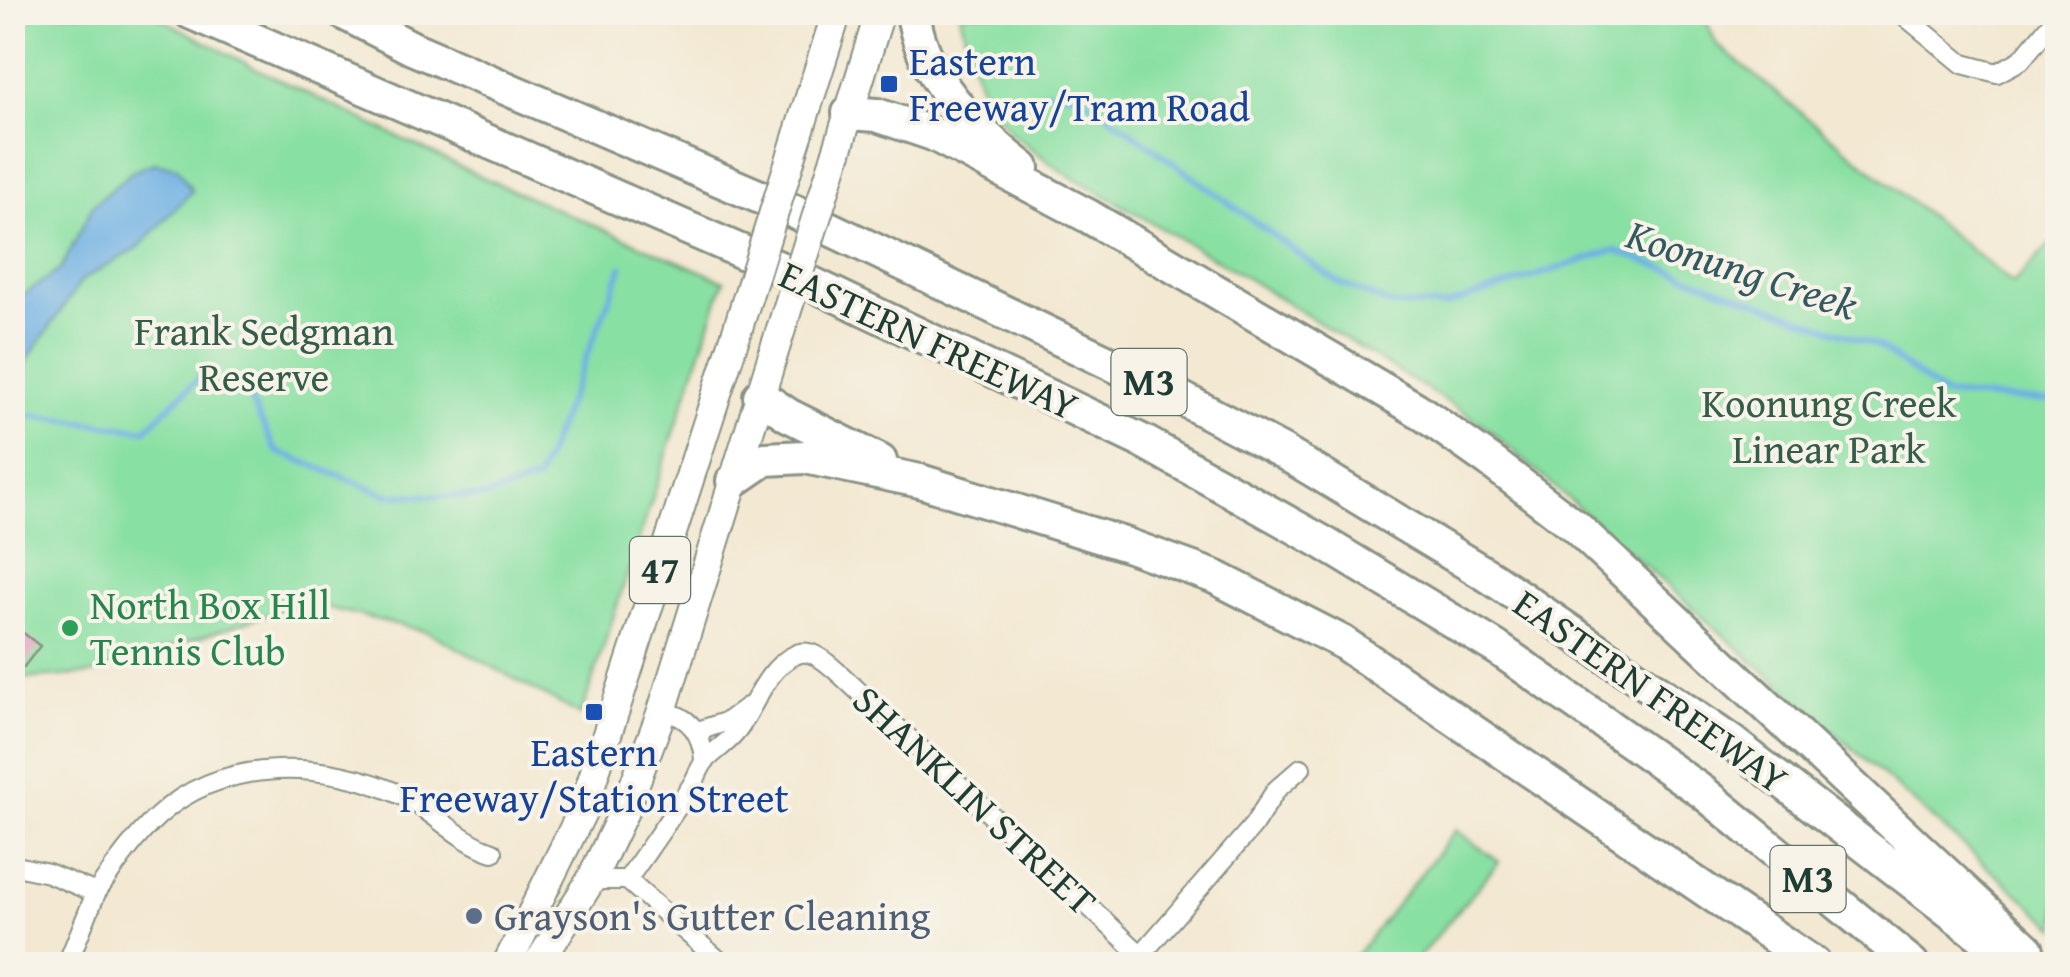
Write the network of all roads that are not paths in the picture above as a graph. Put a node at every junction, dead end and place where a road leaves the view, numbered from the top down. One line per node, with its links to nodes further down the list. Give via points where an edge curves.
1 (190, 12): 32 (highway, EASTERN FREEWAY / M3, via 779,268 1146,443 1497,648 1704,793)
2 (342, 12): 33 (highway, EASTERN FREEWAY / M3, via 793,211 1283,452 1492,578 1730,741)
3 (837, 12): 9 (main road, 47)
4 (880, 12): 8 (main road, 47)
5 (912, 12): 10 (highway, via 922,48 958,106 1012,160)
6 (1900, 12): 7 (street, via 1963,64 1997,73 2022,60)
7 (2058, 15)
8 (850, 113): 9 (main road); 10 (highway, via 933,134); 12 (main road, 47, bridge)
9 (798, 135): 11 (main road, 47, bridge)
10 (1088, 216): 34 (highway, via 1416,409 1574,526)
11 (738, 328): 12 (main road, via 738,360); 20 (main road, 47)
12 (760, 396): 13 (highway); 14 (main road, 47)
13 (920, 480): 14 (highway, via 787,455 765,458); 31 (highway, via 1215,577 1311,624)
14 (733, 482): 16 (main road, 47)
15 (754, 700): 17 (street, via 728,721); 18 (street, via 737,731); 19 (street, SHANKLIN STREET, via 792,656 815,655 1141,955)
16 (662, 711): 17 (street, via 676,713); 20 (main road, via 631,732); 24 (main road, 47)
17 (698, 731): 18 (street)
18 (704, 760): 25 (street)
19 (1301, 768)
20 (582, 812): 21 (main road, 47)
21 (568, 840): 24 (main road, via 573,859); 28 (main road, 47)
22 (493, 852): 26 (street, via 380,787 340,774 274,769 212,785 160,814)
23 (12, 865): 26 (street, via 48,872)
24 (591, 880): 25 (street); 29 (main road, 47)
25 (627, 880): 30 (street)
26 (96, 894): 27 (street)
27 (67, 964)
28 (507, 964)
29 (538, 964)
30 (723, 964)
31 (1814, 964)
32 (1912, 964)
33 (2018, 964)
34 (2041, 964)

